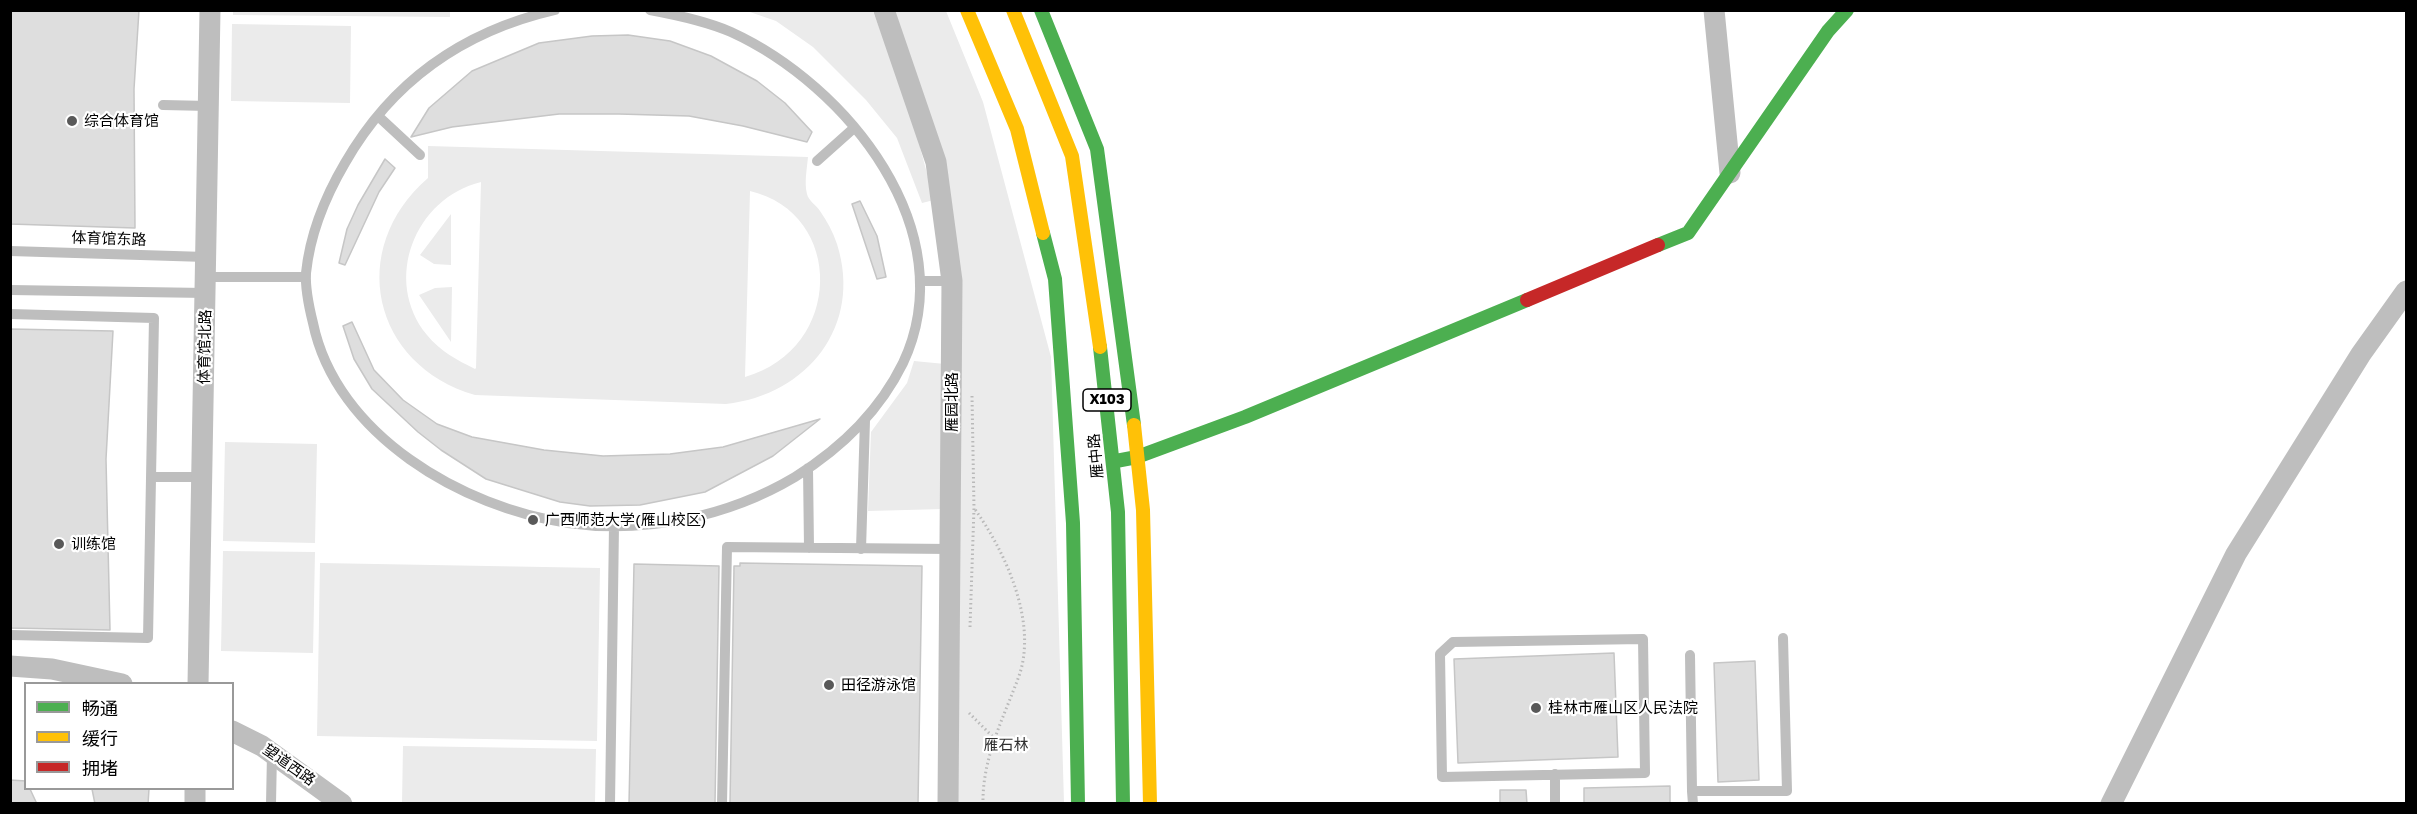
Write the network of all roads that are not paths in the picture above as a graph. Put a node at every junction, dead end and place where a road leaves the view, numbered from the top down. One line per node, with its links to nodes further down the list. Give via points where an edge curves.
1 (210, 10): 11 (street, 体育馆北路)
2 (555, 10): 12 (lane, via 520,18 472,38 428,66)
3 (650, 10): 13 (lane, via 680,15 730,32 780,60 810,82)
4 (884, 10): 21 (street, 雁园北路, via 936,162)
5 (967, 10): 51 (street, via 1017,129 1055,279 1073,523)
6 (1013, 10): 27 (street, 雁中路 / X103, via 1072,156 1106,384)
7 (1041, 10): 26 (street, X103, via 1097,150)
8 (1714, 10): 16 (street)
9 (1842, 12): 16 (street)
10 (163, 105): 11 (lane)
11 (209, 106): 18 (street, 体育馆北路)
12 (378, 116): 14 (lane); 19 (lane, via 329,190 311,243)
13 (854, 128): 15 (lane); 20 (lane, via 902,201 912,230)
14 (420, 155)
15 (817, 161)
16 (1730, 173): 26 (street, via 1688,232 1245,417)
17 (10, 251): 18 (lane, 体育馆东路)
18 (206, 276): 19 (lane); 22 (lane); 30 (street, 体育馆北路)
19 (306, 277): 31 (lane, via 317,346 338,387 366,421 420,466 467,494 516,512 569,523)
20 (920, 281): 21 (lane); 25 (lane, via 913,336 905,358 893,383)
21 (952, 281): 34 (street, 雁园北路)
22 (10, 290)
23 (2406, 291): 56 (street, via 2361,354 2236,554)
24 (10, 314): 29 (lane, via 154,318)
25 (866, 420): 28 (lane); 33 (lane)
26 (1137, 457): 27 (street); 53 (street, X103, via 1143,510)
27 (1113, 461): 52 (street, 雁中路 / X103, via 1118,512)
28 (808, 468): 31 (lane, via 774,489 726,509 675,521); 32 (lane)
29 (151, 477): 30 (lane); 35 (lane, via 148,638)
30 (203, 477): 41 (street, 体育馆北路)
31 (614, 526): 48 (lane)
32 (809, 548): 33 (lane); 49 (lane, via 727,548)
33 (861, 549): 34 (lane)
34 (951, 549): 50 (street, 雁园北路)
35 (10, 636)
36 (1784, 638): 45 (lane, via 1787,791)
37 (1690, 655): 45 (lane)
38 (10, 666): 39 (street)
39 (52, 676): 40 (street)
40 (104, 682)
41 (198, 682)
42 (234, 731): 43 (street, 望道西路)
43 (272, 753): 46 (street, 望道西路); 47 (lane)
44 (1555, 774): 44 (lane, via 1442,777 1440,654 1453,642 1643,639 1645,772); 54 (lane)
45 (1692, 791): 55 (lane)
46 (338, 802)
47 (271, 804)
48 (610, 804)
49 (722, 804)
50 (948, 804)
51 (1078, 804)
52 (1124, 804)
53 (1150, 804)
54 (1555, 804)
55 (1693, 804)
56 (2110, 804)

